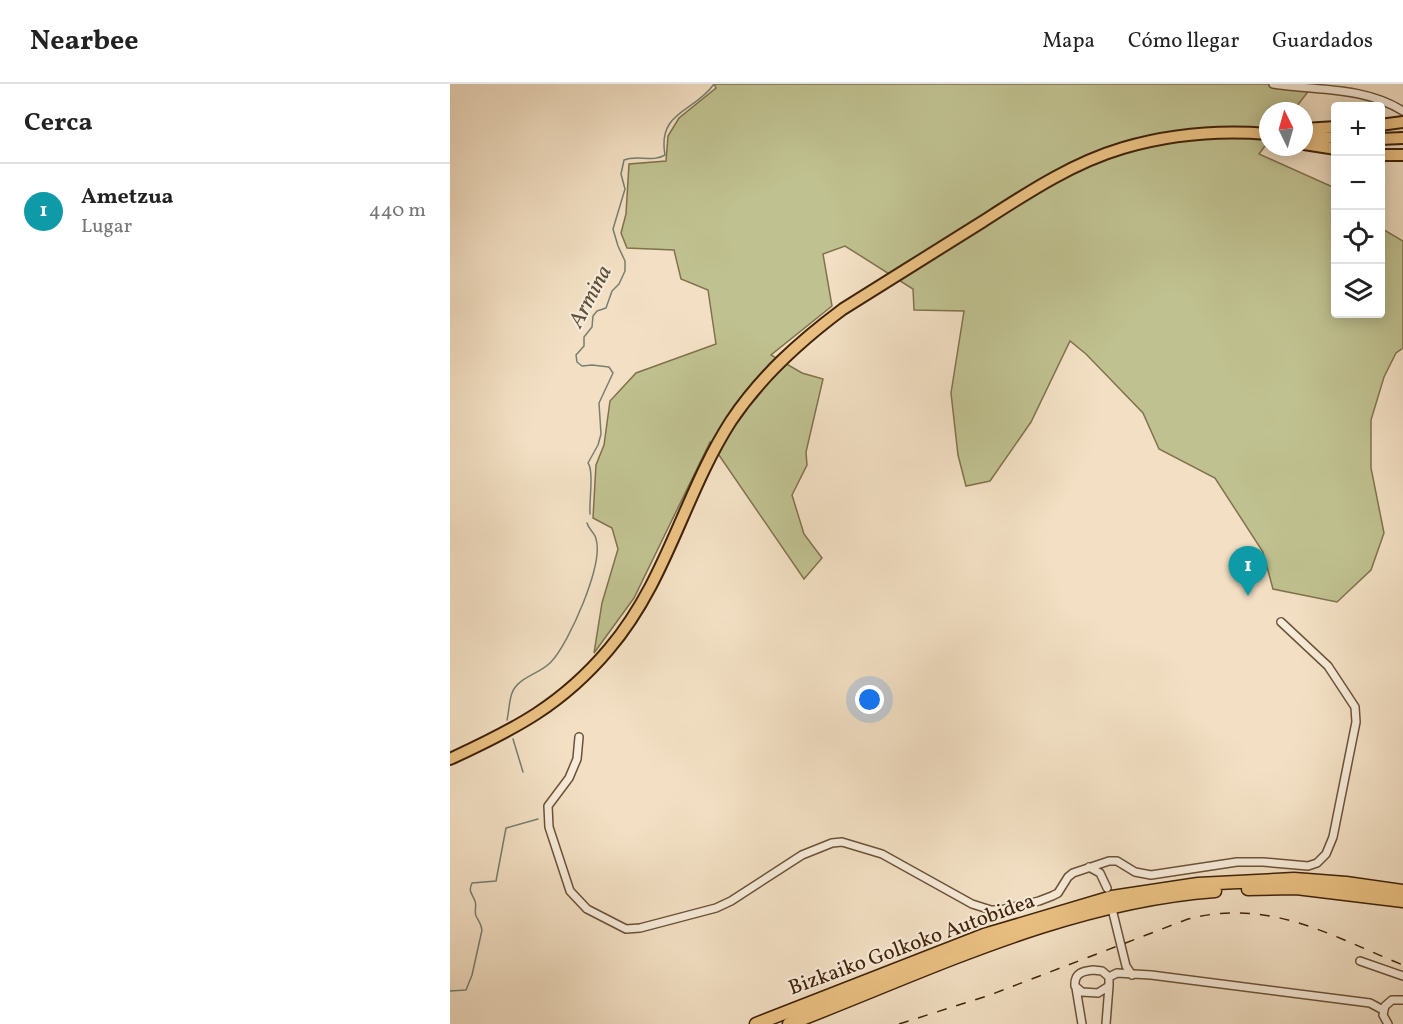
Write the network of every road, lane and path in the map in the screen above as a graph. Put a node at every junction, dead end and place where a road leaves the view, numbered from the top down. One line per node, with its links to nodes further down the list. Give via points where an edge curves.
1 (1273, 84): 2 (street, via 1337,89)
2 (1403, 111)
3 (1403, 122): 4 (main road)
4 (1385, 124)
5 (1331, 127): 6 (main road)
6 (1313, 128)
7 (1259, 132): 18 (main road, via 1185,135 1142,143 1093,159 1039,186 813,331 771,370 730,422 659,572 610,648 547,707 504,734)
8 (1313, 137): 9 (main road)
9 (1331, 138)
10 (1403, 138): 11 (main road)
11 (1385, 140)
12 (1313, 145): 13 (main road)
13 (1331, 148)
14 (1385, 155): 15 (main road)
15 (1403, 155)
16 (1281, 622): 19 (street, via 1328,666 1355,707 1349,759 1326,854 1308,866 1237,862 1151,875)
17 (579, 737): 20 (street, via 577,759 569,778 548,806 549,827 570,891 587,909 626,928 640,928 716,908 802,855 832,843 842,842 882,854 972,904 991,909 1046,899 1058,893 1073,873)
18 (450, 759)
19 (1109, 861): 20 (street); 21 (street)
20 (1089, 867): 21 (street)
21 (1100, 873): 22 (street)
22 (1107, 888)
23 (1403, 891): 37 (highway, Bizkaiko Golkoko Autobidea, via 1294,879 1198,884 1112,897 984,935)
24 (1403, 901): 34 (highway, Bizkaiko Golkoko Autobidea, via 1296,888 1202,892 1122,904 1013,936)
25 (1113, 913): 26 (street)
26 (1125, 958): 28 (street); 29 (street)
27 (1360, 961): 30 (street)
28 (1117, 973): 29 (street); 31 (street)
29 (1132, 975): 36 (street, via 1370,1003)
30 (1403, 976)
31 (1108, 977): 32 (street); 33 (street, via 1093,969 1081,972 1075,980)
32 (1109, 986): 33 (street, via 1093,994); 41 (street)
33 (1076, 988): 40 (street)
34 (851, 1000): 38 (highway, Bizkaiko Golkoko Autobidea); 39 (highway)
35 (1403, 1000): 36 (street, via 1392,999)
36 (1383, 1010): 42 (street)
37 (756, 1024)
38 (789, 1024)
39 (800, 1024)
40 (1082, 1024)
41 (1106, 1024)
42 (1388, 1024)

